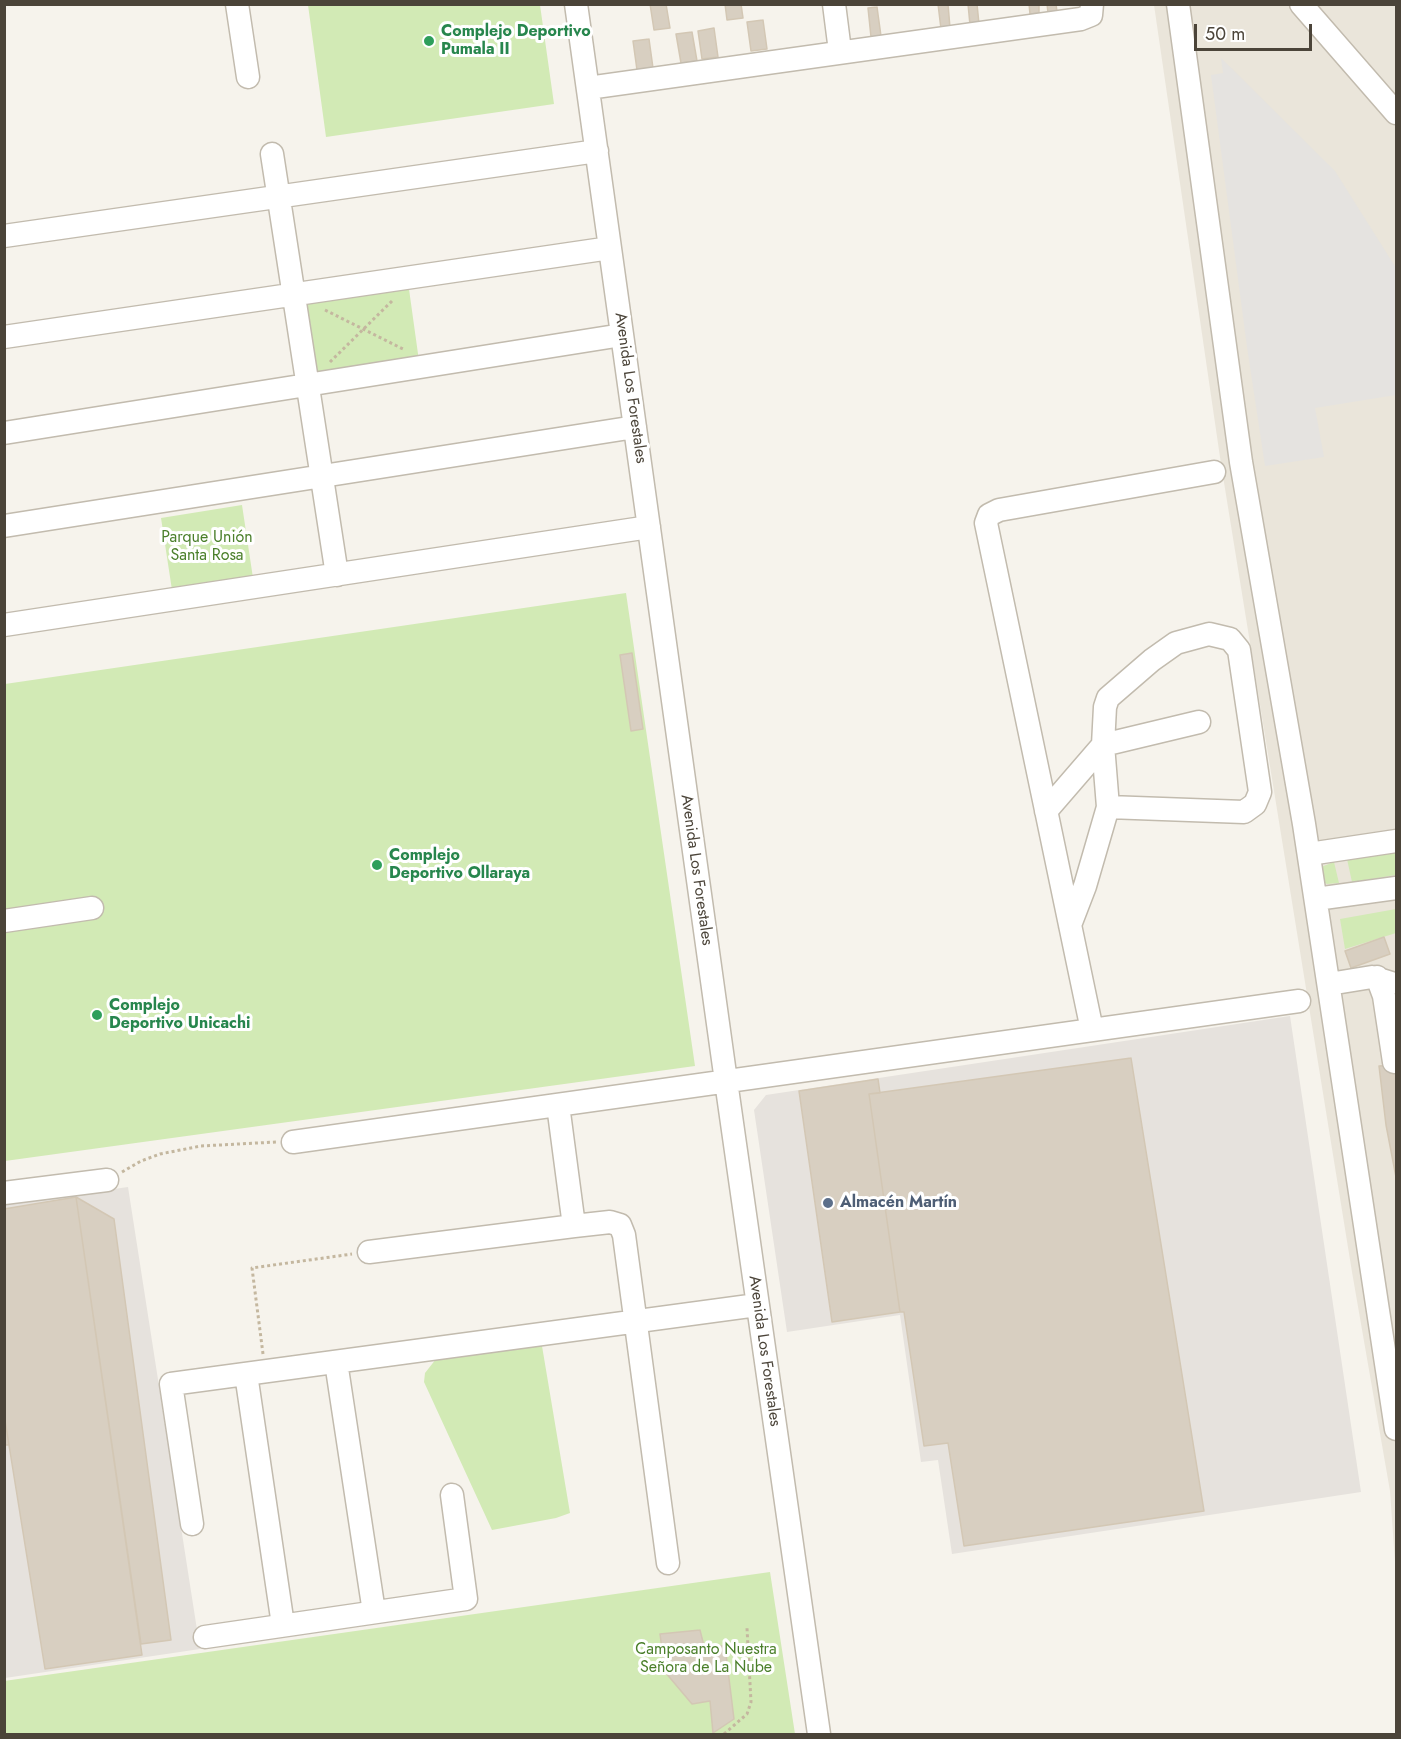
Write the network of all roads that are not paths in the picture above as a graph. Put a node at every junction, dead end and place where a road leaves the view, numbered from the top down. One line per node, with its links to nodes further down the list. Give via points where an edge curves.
1 (237, 4): 8 (street)
2 (576, 4): 9 (street, Avenida Los Forestales)
3 (834, 4): 7 (street)
4 (1092, 4): 7 (street, via 1091,15 1081,18)
5 (1178, 4): 33 (street, via 1241,462)
6 (1301, 4): 10 (street)
7 (840, 51): 9 (street)
8 (248, 77)
9 (588, 88): 11 (street, Avenida Los Forestales)
10 (1396, 112)
11 (597, 151): 13 (street); 15 (street, Avenida Los Forestales)
12 (272, 154): 13 (street)
13 (279, 197): 14 (street); 16 (street)
14 (4, 236)
15 (610, 248): 16 (street); 17 (street, Avenida Los Forestales)
16 (294, 294): 18 (street); 19 (street)
17 (622, 335): 19 (street); 20 (street, Avenida Los Forestales)
18 (4, 337)
19 (308, 385): 21 (street); 23 (street)
20 (635, 427): 23 (street); 25 (street, Avenida Los Forestales)
21 (4, 433)
22 (1214, 472): 31 (street, via 999,510 989,515 986,523)
23 (322, 476): 24 (street); 26 (street)
24 (4, 526)
25 (649, 527): 26 (street); 44 (street, Avenida Los Forestales)
26 (338, 575): 27 (street)
27 (4, 625)
28 (1199, 722): 29 (street)
29 (1103, 746): 30 (street); 30 (street, via 1108,698 1176,643 1209,634 1230,639 1239,650 1260,792 1255,804 1244,812); 31 (street)
30 (1108, 807): 38 (street)
31 (1046, 811): 38 (street)
32 (1396, 841): 33 (street)
33 (1309, 854): 35 (street)
34 (1396, 888): 35 (street)
35 (1316, 899): 40 (street)
36 (92, 908): 37 (street)
37 (4, 921)
38 (1070, 925): 42 (street)
39 (1387, 982): 40 (street); 43 (street, via 1380,983)
40 (1329, 984): 55 (street)
41 (1299, 1001): 42 (street)
42 (1092, 1030): 44 (street)
43 (1394, 1062)
44 (726, 1081): 45 (street); 51 (street, Avenida Los Forestales)
45 (558, 1104): 46 (street); 49 (street)
46 (293, 1142)
47 (107, 1180): 48 (street)
48 (4, 1193)
49 (574, 1226): 50 (street); 52 (street, via 610,1222 620,1225)
50 (369, 1252)
51 (758, 1305): 52 (street); 62 (street, Avenida Los Forestales)
52 (636, 1321): 53 (street); 58 (street)
53 (336, 1362): 54 (street); 59 (street)
54 (256, 1372): 57 (street, via 171,1384); 60 (street)
55 (1396, 1429)
56 (452, 1495): 59 (street, via 466,1599)
57 (192, 1524)
58 (668, 1563)
59 (374, 1612): 60 (street)
60 (283, 1625): 61 (street)
61 (205, 1637)
62 (819, 1734)

